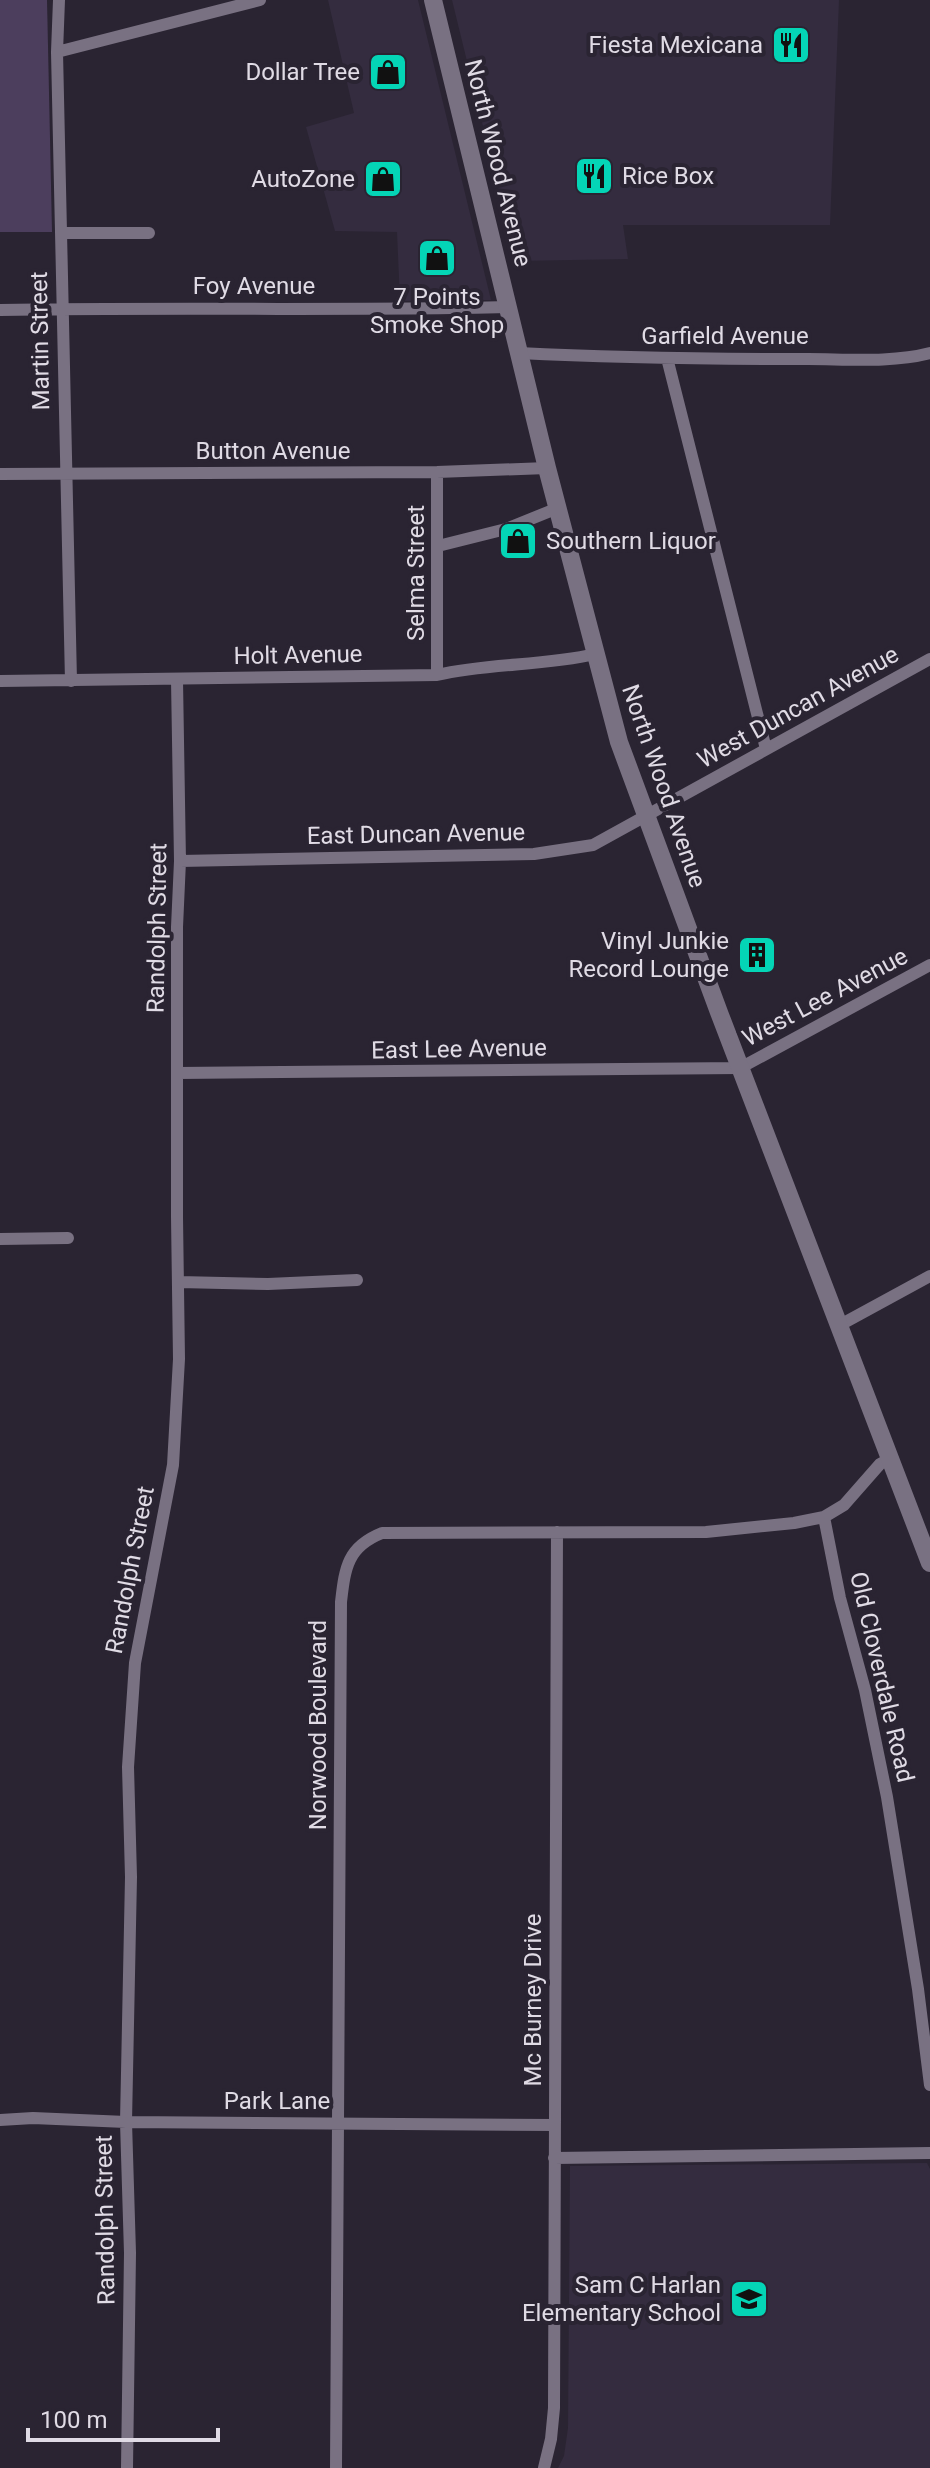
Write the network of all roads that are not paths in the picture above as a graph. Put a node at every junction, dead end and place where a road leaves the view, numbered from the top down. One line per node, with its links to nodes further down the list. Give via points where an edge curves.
1 (59, 0): 4 (street, Martin Street)
2 (260, 0): 4 (street)
3 (433, 0): 7 (main road, North Wood Avenue)
4 (57, 52): 5 (street, Martin Street)
5 (61, 233): 6 (street); 8 (street, Martin Street)
6 (149, 233)
7 (508, 307): 8 (street, Foy Avenue); 10 (main road, North Wood Avenue)
8 (62, 309): 9 (street, Foy Avenue); 16 (street, Martin Street)
9 (0, 310)
10 (519, 353): 12 (street, Garfield Avenue); 13 (main road, North Wood Avenue)
11 (930, 353): 12 (street, Garfield Avenue, via 877,359)
12 (667, 358): 25 (street)
13 (547, 468): 14 (street, Button Avenue); 17 (main road, North Wood Avenue)
14 (437, 472): 16 (street, Button Avenue); 18 (street, Selma Street)
15 (0, 474): 16 (street, Button Avenue)
16 (65, 474): 24 (street, Martin Street)
17 (558, 508): 18 (street, via 506,529); 19 (main road, North Wood Avenue)
18 (438, 546): 21 (street, Selma Street)
19 (595, 654): 21 (street, Holt Avenue); 26 (main road, North Wood Avenue)
20 (930, 659): 25 (street, West Duncan Avenue)
21 (437, 675): 22 (street, Holt Avenue)
22 (177, 680): 24 (street, Holt Avenue); 27 (street, Randolph Street)
23 (0, 681): 24 (street, Holt Avenue)
24 (71, 681)
25 (766, 749): 26 (street, West Duncan Avenue)
26 (646, 818): 27 (street, East Duncan Avenue, via 593,845 564,851); 29 (main road, North Wood Avenue)
27 (180, 861): 30 (street, Randolph Street)
28 (930, 965): 29 (street, West Lee Avenue)
29 (740, 1068): 30 (street, East Lee Avenue); 36 (main road, North Wood Avenue)
30 (178, 1073): 35 (street, Randolph Street)
31 (68, 1238): 32 (street)
32 (0, 1239)
33 (930, 1276): 36 (street)
34 (357, 1280): 35 (street)
35 (179, 1282): 43 (street, Randolph Street, via 173,1465 133,1678)
36 (840, 1325): 37 (main road, North Wood Avenue)
37 (891, 1458): 38 (street, Norwood Boulevard, via 844,1505); 40 (main road, North Wood Avenue)
38 (824, 1517): 39 (street, Norwood Boulevard, via 706,1532); 41 (street, Old Cloverdale Road, via 887,1797)
39 (557, 1532): 44 (street, Norwood Boulevard, via 382,1533 366,1539 348,1563 341,1602); 45 (street, Mc Burney Drive)
40 (930, 1563)
41 (930, 2085)
42 (0, 2120): 43 (street, Park Lane)
43 (126, 2122): 44 (street, Park Lane); 48 (street, Randolph Street)
44 (338, 2123): 45 (street, Park Lane); 49 (street, Norwood Boulevard)
45 (555, 2125): 47 (street, Mc Burney Drive)
46 (930, 2153): 47 (street)
47 (554, 2158): 50 (street, Mc Burney Drive, via 554,2408)
48 (127, 2468)
49 (336, 2468)
50 (544, 2468)

